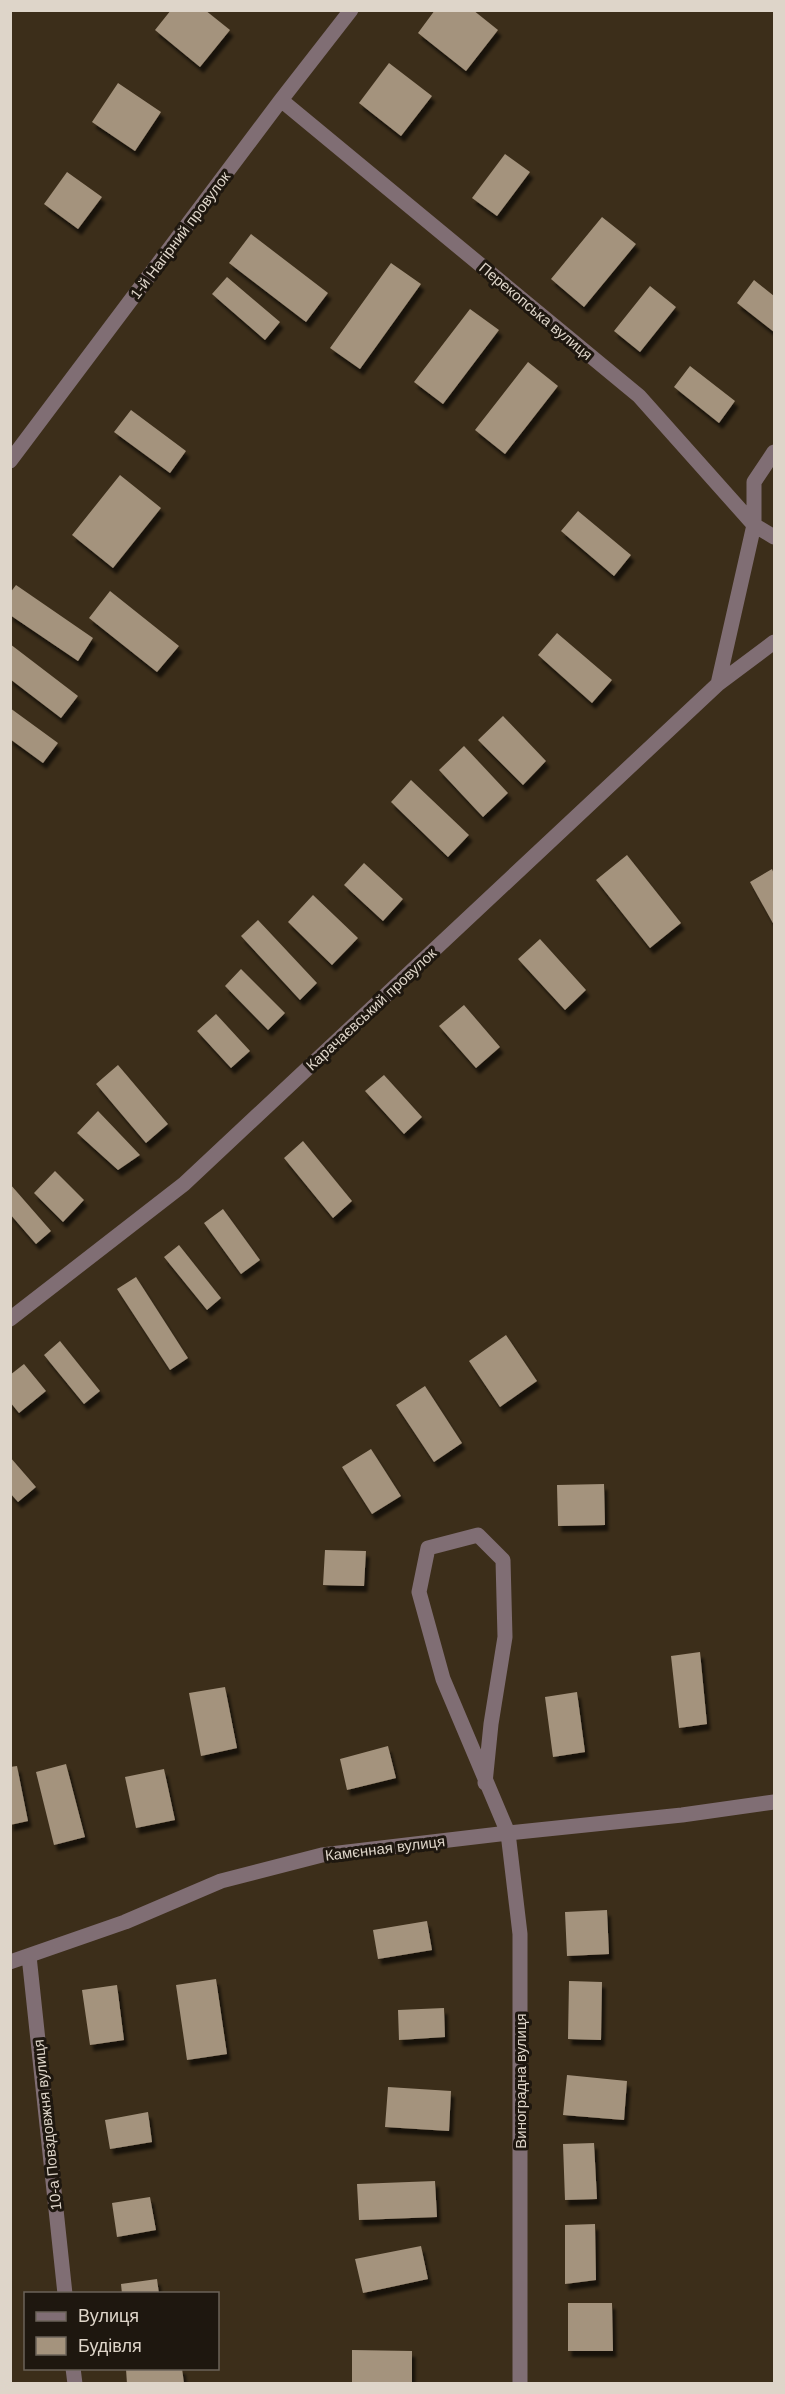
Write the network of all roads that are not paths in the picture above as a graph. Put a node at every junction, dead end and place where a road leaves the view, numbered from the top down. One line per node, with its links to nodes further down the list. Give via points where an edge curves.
1 (351, 10): 2 (street, 1-й Нагірний провулок)
2 (280, 100): 4 (street, 1-й Нагірний провулок); 5 (street, Перекопська вулиця, via 639,396)
3 (774, 452): 5 (street, via 754,482)
4 (10, 460)
5 (754, 525): 6 (street, Перекопська вулиця); 8 (street)
6 (774, 537)
7 (774, 642): 8 (street, Карачаєвський провулок)
8 (718, 684): 9 (street, Карачаєвський провулок, via 184,1184)
9 (10, 1319)
10 (485, 1783): 10 (street, Виноградна вулиця, via 505,1637 503,1560 478,1535 428,1548 419,1592 443,1679); 12 (street, Виноградна вулиця)
11 (774, 1802): 12 (street, Камєнная вулиця)
12 (508, 1833): 13 (street, Камєнная вулиця, via 310,1858 221,1881 125,1922); 16 (street, Виноградна вулиця, via 520,1934)
13 (29, 1956): 14 (street, Камєнная вулиця); 15 (street, 10-а Повздовжня вулиця)
14 (10, 1962)
15 (65, 2292)
16 (520, 2384)

